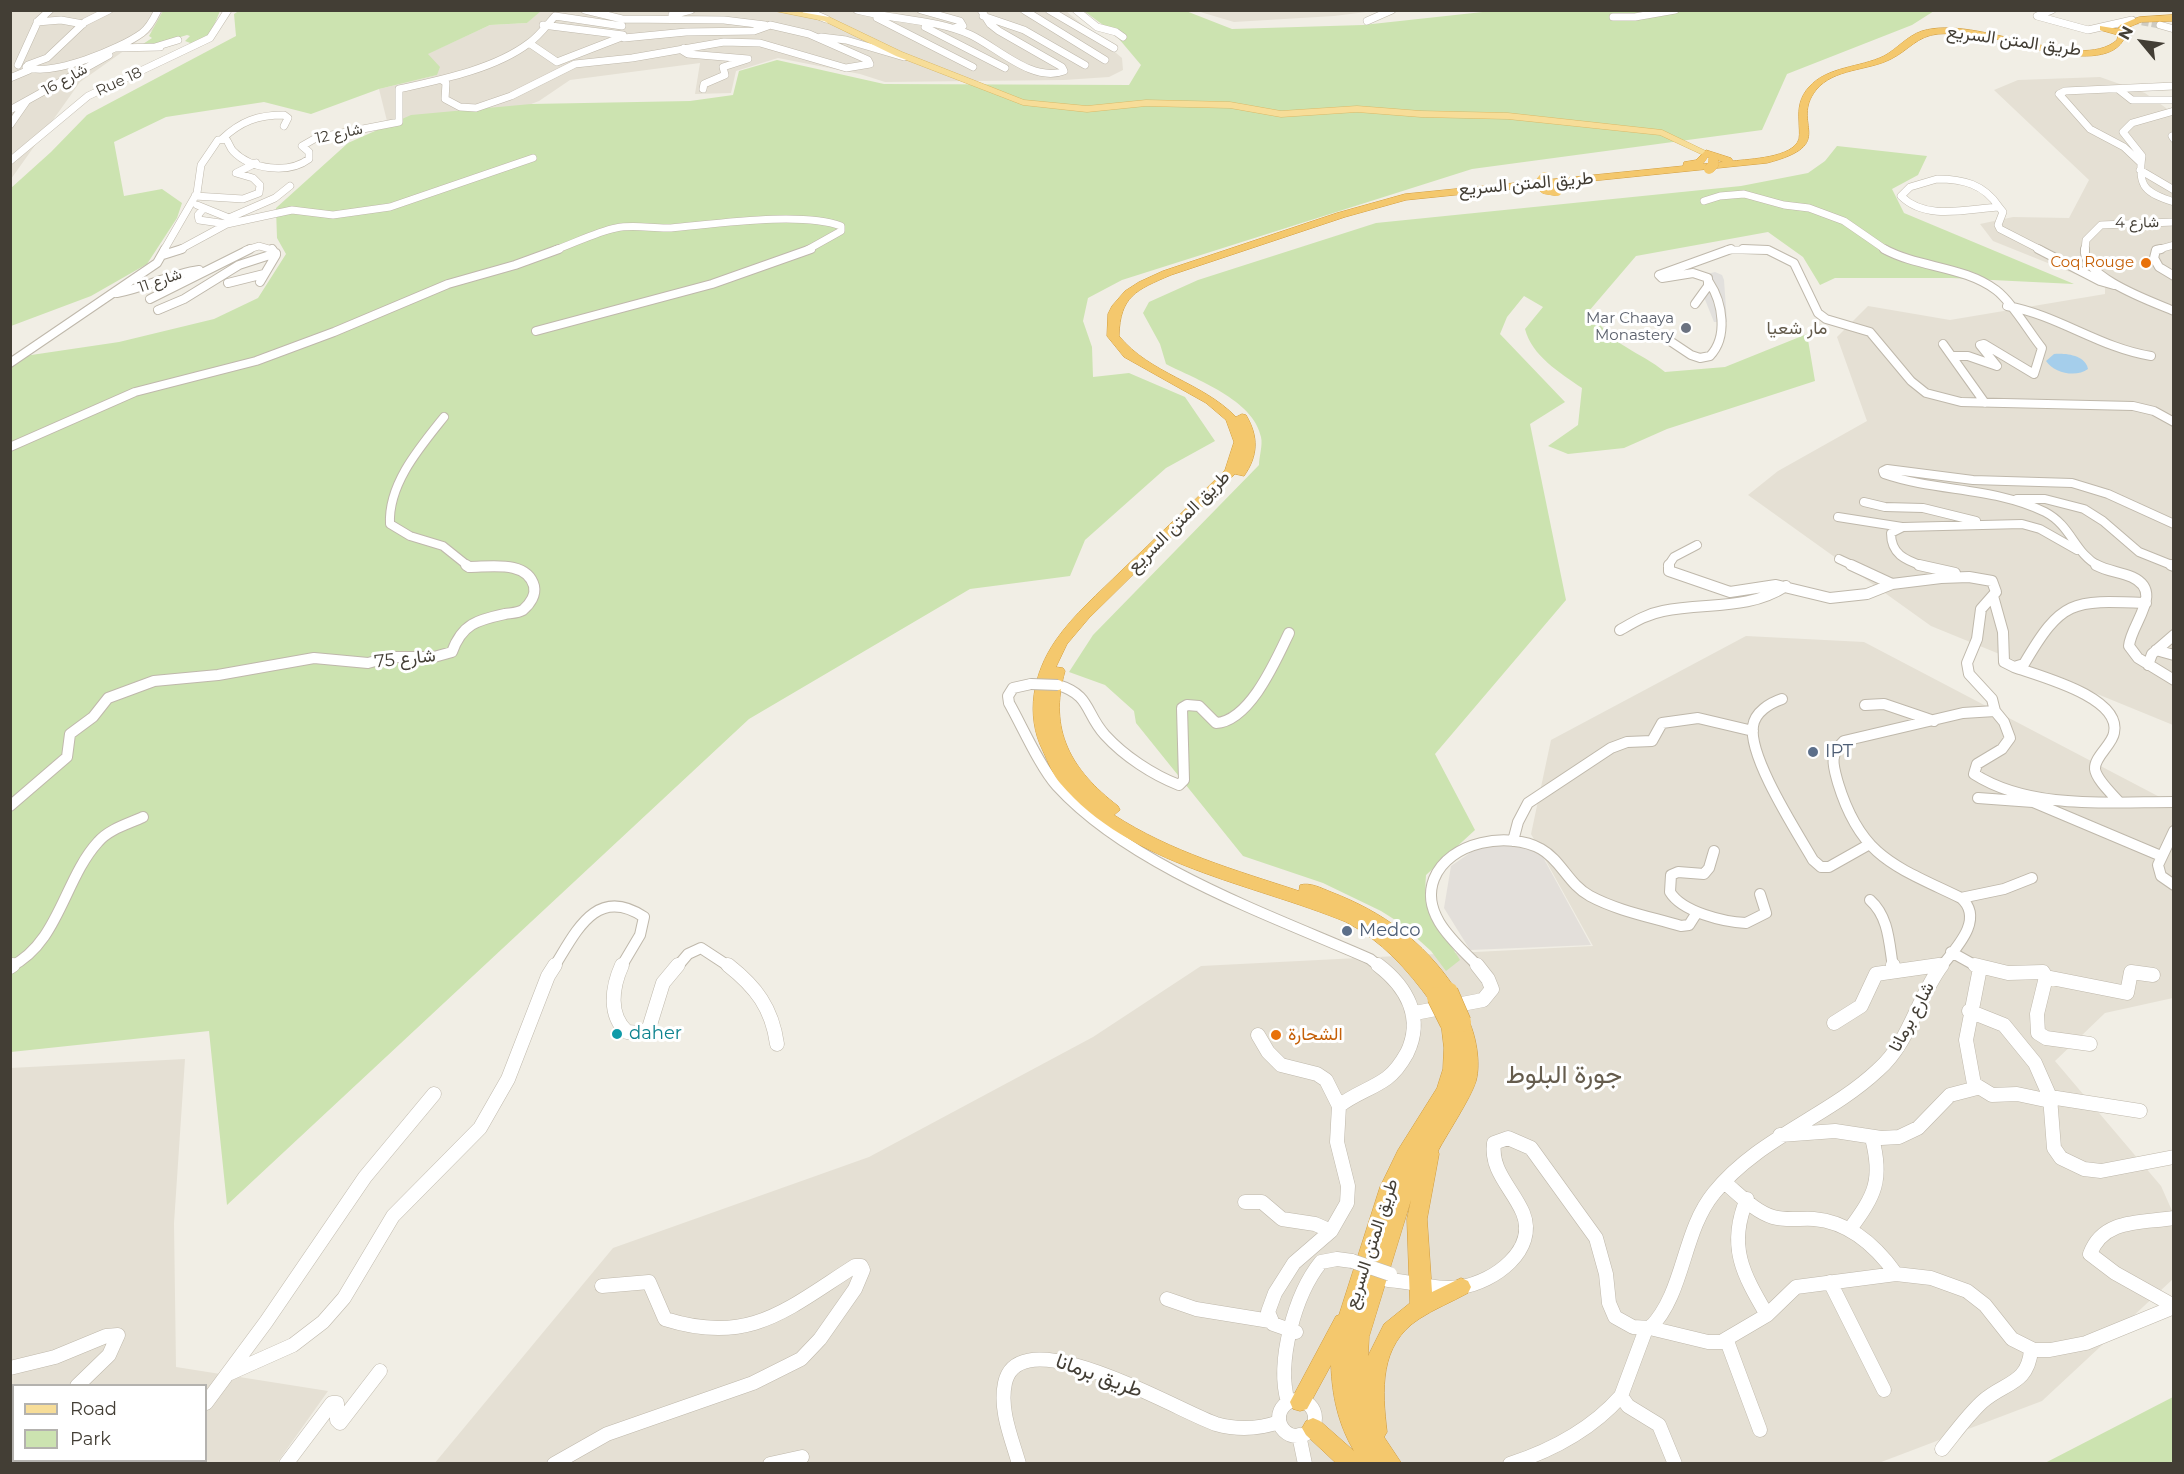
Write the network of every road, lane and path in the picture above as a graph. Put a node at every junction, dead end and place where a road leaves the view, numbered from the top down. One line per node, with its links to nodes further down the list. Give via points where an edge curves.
1 (50, 10): 33 (street)
2 (109, 10): 34 (street)
3 (158, 10): 49 (street, via 149,27)
4 (228, 10): 74 (street, Rue 18, via 210,38 81,101)
5 (553, 10): 38 (street)
6 (585, 10): 26 (street, via 634,20)
7 (591, 10): 26 (street, via 627,17)
8 (691, 10): 23 (street)
9 (773, 10): 27 (main road)
10 (805, 10): 27 (street)
11 (857, 10): 24 (street)
12 (891, 10): 30 (street)
13 (921, 10): 40 (street, via 954,18 963,26)
14 (1024, 10): 53 (street)
15 (1049, 10): 51 (street)
16 (1076, 10): 45 (street, via 1097,27)
17 (1392, 10): 32 (street)
18 (1675, 10): 25 (street)
19 (2029, 10): 20 (street)
20 (2042, 10)
21 (2052, 10): 41 (street, via 2037,16 2077,29)
22 (982, 13): 40 (street, via 999,31 1064,71 1053,75 1036,70); 54 (street, via 1024,28)
23 (671, 15)
24 (871, 15): 29 (street); 57 (street)
25 (1613, 17)
26 (716, 19): 36 (street)
27 (826, 19): 52 (main road)
28 (2174, 19): 43 (highway, طريق المتن السريع, via 2130,23); 78 (highway, طريق المتن السريع, via 2135,26 2123,47 2086,55 2041,51 1970,34 1927,36 1895,59 1837,79 1821,89 1813,101 1813,144 1802,157 1767,167)
29 (905, 20): 30 (street); 58 (street, via 962,44)
30 (914, 20): 40 (street)
31 (2132, 20): 41 (street)
32 (1367, 21)
33 (37, 22): 34 (street); 55 (street)
34 (83, 24): 56 (street, via 47,58)
35 (543, 25): 39 (street, via 556,16); 44 (street); 48 (street)
36 (767, 25): 44 (street, via 759,31); 46 (street)
37 (2160, 25): 42 (street)
38 (535, 26)
39 (622, 26)
40 (950, 28)
41 (2103, 28): 43 (highway)
42 (2174, 29)
43 (2122, 33): 71 (highway, طريق المتن السريع, via 2121,41 2113,47 2081,52 2044,49 1968,31 1919,35 1888,57 1815,85 1805,101 1806,132)
44 (619, 36): 48 (street, via 564,61 549,60 541,49)
45 (1123, 37)
46 (820, 38): 50 (street, via 870,64 848,68 760,43 719,42); 52 (street, via 840,39)
47 (178, 40): 49 (street, via 157,47)
48 (529, 43): 60 (street, via 486,65)
49 (116, 48): 56 (street, via 55,68); 64 (street, شارع 16)
50 (684, 48): 60 (street, via 639,58 572,65 485,106 450,103 445,99 446,83); 62 (street, via 688,54 748,59 723,67 725,75 704,84)
51 (1114, 48)
52 (910, 58): 73 (main road, via 1012,100 1059,107 1146,103 1230,105 1281,114 1357,109 1508,116 1662,133)
53 (1105, 60)
54 (1085, 65)
55 (14, 66): 56 (street)
56 (27, 67): 59 (street)
57 (973, 67)
58 (1005, 68)
59 (10, 78)
60 (442, 80): 77 (street, شارع 12, via 399,89 399,122 312,139 302,145 310,155 305,163)
61 (2174, 86): 63 (street)
62 (703, 89)
63 (2118, 89): 65 (street, via 2132,100); 76 (street, via 2059,94 2090,129 2124,147)
64 (28, 100): 66 (street, شارع 16); 68 (street)
65 (2174, 100)
66 (10, 110)
67 (2174, 111): 76 (street, شارع 4, via 2124,128 2124,135 2142,156)
68 (10, 125)
69 (284, 126): 70 (street, via 287,116 254,117 239,121)
70 (222, 139): 75 (street, شارع 12, via 229,142 233,151); 82 (street, via 204,157)
71 (1801, 145): 73 (highway, via 1777,155 1752,159); 81 (highway, طريق المتن السريع, via 1786,155 1767,160)
72 (533, 158): 92 (street, via 390,207 333,215 292,210)
73 (1710, 159): 79 (highway); 79 (highway, via 1692,171)
74 (10, 161)
75 (256, 163): 77 (street, شارع 12); 80 (street, via 236,173)
76 (2140, 166): 84 (street); 88 (street, شارع 4, via 2139,179 2145,188)
77 (269, 168): 80 (street)
78 (1672, 176): 79 (highway, طريق المتن السريع); 79 (highway, bridge, via 1557,192 1539,184 1545,177)
79 (1607, 177): 81 (highway); 172 (highway, طريق المتن السريع, via 1437,196 1386,206 1157,283 1138,295 1123,319 1123,334 1139,355 1206,390 1233,409 1247,428 1251,450 1235,479 1145,567 1064,656 1055,676 1051,711 1057,743 1066,763 1106,806 1152,833 1345,903 1380,921 1418,952)
80 (253, 178): 85 (street, via 261,190 251,197)
81 (1578, 180): 172 (highway, طريق المتن السريع, via 1442,192 1383,202 1167,273 1128,294 1112,320 1122,349 1145,366 1207,398 1227,414 1238,434 1238,459 1231,471 1063,640 1040,695 1042,730 1049,752 1066,779 1090,805 1135,835 1172,852 1352,918 1408,957)
82 (198, 184): 85 (street); 86 (street)
83 (290, 186): 90 (street, via 230,218)
84 (2174, 190)
85 (210, 195): 86 (street)
86 (195, 198): 90 (street); 95 (street)
87 (1704, 201): 106 (street, via 1744,194 1830,215 1913,262 1987,284)
88 (2174, 202)
89 (1999, 207): 89 (street, via 1929,211 1910,206 1901,196 1922,183 1959,179 1977,184); 102 (street, via 2003,212 2000,229)
90 (202, 209): 92 (street, via 199,220)
91 (2174, 222): 102 (street, شارع 4, via 2108,223 2097,228 2085,246 2085,254 2095,271)
92 (227, 224): 95 (street)
93 (2174, 245): 99 (street, via 2159,248 2154,255 2159,267)
94 (276, 253): 97 (street, via 272,248 259,246); 101 (street, via 262,278); 107 (street, via 239,265 184,299)
95 (163, 255): 103 (street, via 152,267)
96 (193, 263): 98 (street)
97 (208, 268): 98 (street, شارع 11); 104 (street)
98 (168, 276): 103 (street, شارع 11, via 133,290)
99 (2174, 276)
100 (1709, 282): 105 (street); 110 (street, via 1716,290 1722,323 1721,337 1712,354 1707,358 1695,357); 115 (street, via 1698,274 1662,278 1659,275 1737,248 1775,252 1796,266 1818,312 1870,332 1916,386 1953,401)
101 (228, 283)
102 (2114, 285): 108 (street, شارع 4)
103 (111, 293): 114 (street)
104 (150, 299)
105 (1695, 304)
106 (2007, 306): 112 (street, via 2042,346 2034,374 1984,344 1980,345 1997,366 1968,356); 113 (street, via 2038,312 2128,354)
107 (158, 310)
108 (2174, 311)
109 (536, 331): 118 (street, via 712,284 813,248 837,235 841,226 825,220 801,220 615,228 515,265 448,284 256,361 135,392)
110 (1667, 339)
111 (1943, 344): 112 (street)
112 (1953, 356): 115 (street)
113 (2151, 356)
114 (10, 363)
115 (1985, 403): 117 (street, via 2133,406)
116 (444, 417): 152 (street, شارع 75, via 406,469 387,515 390,524 410,536 443,546 469,567 520,568 531,576 535,591 530,603 521,611 479,620 458,635 452,652 443,656 390,657 354,664 314,658 130,687 104,701 93,717 68,738 67,757)
117 (2174, 422)
118 (10, 447)
119 (2014, 500): 123 (street, via 1905,481 1882,472 1887,469 1973,480 2072,483 2108,494); 126 (street, via 2060,522); 128 (street, via 2045,499 2084,509 2139,552)
120 (1864, 502): 122 (street, via 1923,508)
121 (1838, 517): 124 (street)
122 (1985, 523): 124 (street); 126 (street, via 2027,524)
123 (2174, 524)
124 (1903, 527): 129 (street, via 1895,529 1890,537 1903,557 1919,565)
125 (1697, 544): 131 (street, via 1669,561 1669,572 1730,592)
126 (2079, 552): 133 (street, via 2102,568 2142,584 2147,591)
127 (1839, 559): 130 (street)
128 (2174, 566)
129 (1969, 577): 130 (street); 132 (street, via 1992,581 1996,588)
130 (1892, 584): 131 (street, via 1867,594 1830,598)
131 (1786, 586): 134 (street, via 1762,601 1646,614)
132 (1993, 596): 140 (street, via 2003,632 2004,662); 144 (street, via 1983,607 1967,664 1976,683 1992,696)
133 (2146, 603): 139 (street, via 2128,643 2132,652); 140 (street, via 2099,603 2062,610 2024,664)
134 (1620, 630)
135 (1289, 633): 174 (street, bridge, via 1235,720 1218,724 1200,706 1182,708 1185,767 1184,780 1179,785 1118,748 1100,730 1084,696 1073,689 1031,684 1013,688 1009,703 1055,784 1090,819 1206,887 1370,959 1400,984)
136 (2174, 635): 137 (street)
137 (2156, 650): 138 (street); 139 (street)
138 (2174, 655)
139 (2148, 665): 141 (street)
140 (2014, 667): 150 (street, via 2088,695 2105,706 2115,728 2114,736 2095,765 2095,772)
141 (2174, 680)
142 (1782, 699): 146 (street, via 1762,711)
143 (1864, 705): 145 (street, via 1884,704)
144 (1995, 711): 145 (street, via 1963,713); 147 (street, via 2008,728 2008,744 2003,751 1977,764 1974,774 1992,786)
145 (1934, 721): 156 (street, via 1862,735 1844,741 1832,753 1848,814)
146 (1753, 730): 155 (street, via 1706,717 1662,723 1652,741 1624,743 1601,754 1546,795 1528,803); 156 (street, via 1767,776 1816,865 1829,867)
147 (2016, 791): 149 (street); 150 (street, via 2068,800)
148 (1978, 798): 149 (street)
149 (2026, 800): 158 (street)
150 (2119, 802): 151 (street)
151 (2174, 802)
152 (10, 806)
153 (144, 818): 167 (street, via 96,844 32,951 20,964)
154 (2174, 831): 158 (street)
155 (1513, 841): 164 (street, via 1542,849 1588,895 1608,903 1681,926 1689,925); 174 (street, via 1477,844 1461,851 1450,857 1432,885 1437,920 1491,984 1490,995 1466,1005)
156 (1868, 845): 162 (street, via 1895,866)
157 (1714, 851): 164 (street, via 1704,874 1678,872 1670,879 1674,900)
158 (2162, 856): 160 (street, via 2158,871)
159 (2032, 878): 162 (street)
160 (2174, 885)
161 (1760, 894): 164 (street, via 1766,913 1754,922 1737,924)
162 (1961, 898): 165 (street, شارع برمانا, via 1972,913)
163 (1870, 900): 169 (street, via 1882,918)
164 (1696, 914)
165 (1951, 952): 166 (street, شارع برمانا); 168 (street)
166 (1941, 966): 169 (street); 185 (street, شارع برمانا, via 1892,1057 1848,1093)
167 (10, 967)
168 (1980, 968): 171 (street, via 2007,973 2043,972); 173 (street)
169 (1894, 970): 176 (street, via 1876,974 1861,1006)
170 (2153, 975): 171 (street, via 2131,972 2127,993)
171 (2046, 977): 179 (street, via 2037,1014 2038,1033 2046,1038)
172 (1442, 994): 175 (highway, طريق المتن السريع, bridge)
173 (1969, 1011): 180 (street, via 1966,1040); 182 (street, via 2006,1027 2036,1063)
174 (1415, 1013): 183 (street, via 1414,1037 1394,1071)
175 (1455, 1023): 187 (highway, طريق المتن السريع, via 1468,1048 1467,1081); 203 (highway, طريق المتن السريع, via 1453,1073 1394,1177)
176 (1834, 1023)
177 (1258, 1035): 183 (street, via 1278,1063 1293,1071 1323,1076 1333,1087)
178 (777, 1044): 212 (street, via 774,1021 765,999 741,975 701,948 688,954 663,983 649,1028 641,1033 627,1032 617,1019 613,995 620,967 645,923 644,917 632,909 617,907 593,912 579,926 548,976 508,1079 480,1128 393,1216 344,1298 323,1322 293,1344)
179 (2090, 1044)
180 (1977, 1088): 182 (street, via 1992,1095); 186 (street, via 1946,1095 1906,1135)
181 (434, 1094): 212 (street, via 365,1177)
182 (2050, 1099): 184 (street); 188 (street, via 2054,1148 2061,1158 2075,1166 2101,1171)
183 (1339, 1106): 194 (street, via 1337,1142 1348,1194 1345,1209)
184 (2140, 1112)
185 (1780, 1135): 186 (street, via 1832,1131); 189 (street, شارع برمانا)
186 (1872, 1138): 193 (street, via 1880,1162 1878,1182)
187 (1431, 1145): 197 (highway, via 1418,1219); 222 (highway, طريق المتن السريع, via 1401,1201 1359,1337 1359,1402)
188 (2174, 1157)
189 (1724, 1182): 190 (street); 206 (street, شارع برمانا, via 1700,1211 1662,1315)
190 (1747, 1199): 193 (street, via 1775,1217 1824,1220); 204 (street, via 1737,1218 1737,1251)
191 (1245, 1202): 194 (street, via 1262,1202 1282,1219)
192 (2174, 1218): 201 (street, via 2108,1228 2090,1254 2102,1266)
193 (1850, 1229): 195 (street, via 1876,1249)
194 (1331, 1231): 205 (street, via 1305,1251 1284,1276 1270,1305)
195 (1896, 1274): 196 (street); 209 (street, via 1950,1284 1972,1295 1984,1304 2011,1339)
196 (1830, 1282): 204 (street, via 1796,1287); 214 (street)
197 (1421, 1284): 199 (street); 202 (highway); 207 (street, via 1351,1264 1333,1264 1321,1270 1310,1288)
198 (602, 1286): 225 (street, via 649,1282 665,1319 721,1330 771,1317 820,1291 855,1266 863,1270 852,1294 818,1342 793,1364 743,1388 627,1427)
199 (1461, 1287): 202 (highway); 206 (street, via 1501,1269 1516,1257 1526,1240 1524,1215 1493,1160 1491,1149 1494,1143 1508,1138 1531,1148 1596,1238 1613,1313 1627,1324)
200 (1167, 1299): 205 (street, via 1196,1309)
201 (2174, 1306): 209 (street, via 2065,1348)
202 (1419, 1309): 222 (highway, via 1395,1325 1379,1354 1372,1392)
203 (1350, 1313): 217 (highway); 222 (highway, طريق المتن السريع, via 1340,1351 1345,1410 1352,1428)
204 (1767, 1316): 208 (street)
205 (1270, 1321): 207 (street)
206 (1648, 1328): 208 (street, via 1708,1342); 215 (street, شارع برمانا)
207 (1292, 1335): 217 (street, via 1282,1382)
208 (1727, 1341): 219 (street)
209 (2031, 1350): 221 (street, via 2031,1363 2019,1379 1981,1402)
210 (10, 1368): 213 (street, via 118,1335 112,1351)
211 (380, 1371): 224 (street, via 340,1423 337,1403 330,1405)
212 (228, 1374): 216 (street)
213 (79, 1384)
214 (1884, 1390)
215 (1621, 1396): 231 (street, via 1611,1409 1555,1447); 232 (street, via 1628,1406 1659,1425)
216 (207, 1402)
217 (1294, 1402): 218 (street, via 1278,1412); 220 (street, via 1314,1413)
218 (1279, 1422): 220 (street, via 1284,1431); 227 (street, طريق برمانا, via 1258,1429 1217,1424 1084,1367 1065,1360 1038,1358 1022,1363 1010,1373 1003,1393)
219 (1760, 1430)
220 (1306, 1432): 228 (street); 229 (highway)
221 (1942, 1449)
222 (1375, 1454): 230 (highway, طريق المتن السريع)
223 (802, 1457): 226 (street)
224 (286, 1464)
225 (554, 1464)
226 (770, 1464)
227 (1019, 1464)
228 (1305, 1464)
229 (1353, 1464)
230 (1391, 1464)
231 (1510, 1464)
232 (1676, 1464)

